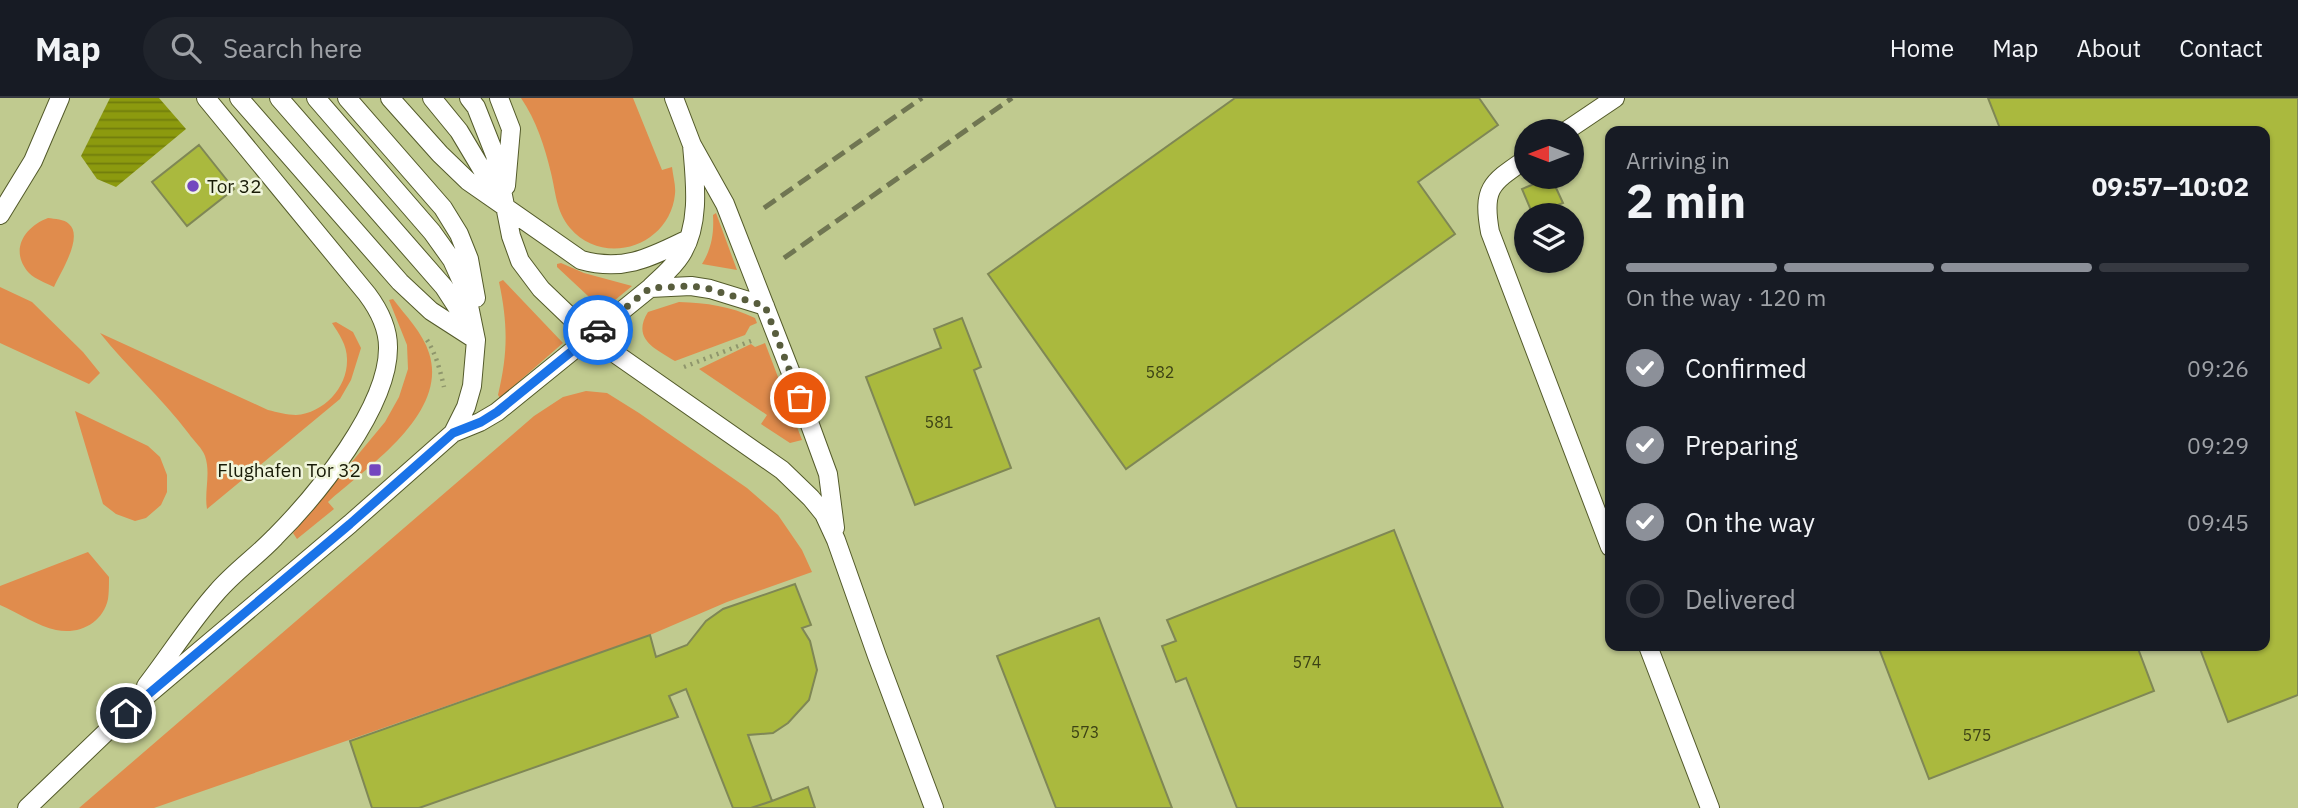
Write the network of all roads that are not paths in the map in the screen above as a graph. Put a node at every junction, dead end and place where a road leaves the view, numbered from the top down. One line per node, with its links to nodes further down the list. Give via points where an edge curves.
1 (60, 98): 17 (lane, via 33,161)
2 (206, 98): 27 (lane, via 368,293 386,328 388,360 369,415 328,474 275,538 217,591)
3 (239, 98): 22 (lane, via 400,282 431,311)
4 (279, 98): 22 (lane, via 444,287)
5 (316, 98): 22 (lane, via 452,261 466,291)
6 (347, 98): 22 (lane, via 443,208 459,234 476,294)
7 (390, 98): 16 (lane, via 468,181)
8 (432, 98): 16 (lane, via 459,131)
9 (468, 98): 16 (lane, via 495,155)
10 (499, 98): 16 (lane, via 510,129)
11 (674, 98): 14 (lane)
12 (1615, 98): 13 (lane)
13 (1584, 119)
14 (692, 145): 18 (lane, via 696,187); 20 (lane, via 725,204)
15 (1514, 167): 24 (lane, via 1489,191 1490,232)
16 (504, 207): 18 (lane, via 569,253 600,265 636,262); 21 (lane, via 520,261 555,305)
17 (0, 215)
18 (688, 239): 19 (lane, via 681,255)
19 (650, 288): 20 (lane, via 691,286); 21 (lane)
20 (765, 306): 25 (lane, via 828,474)
21 (590, 336): 23 (lane, via 497,412); 25 (lane, via 782,470 818,506)
22 (476, 340): 23 (lane, via 472,386)
23 (453, 433): 27 (lane)
24 (1605, 534)
25 (836, 540): 28 (lane)
26 (1650, 651): 32 (lane)
27 (126, 713): 29 (lane)
28 (909, 741): 30 (lane); 31 (lane)
29 (27, 808)
30 (934, 808)
31 (946, 808)
32 (1710, 808)

